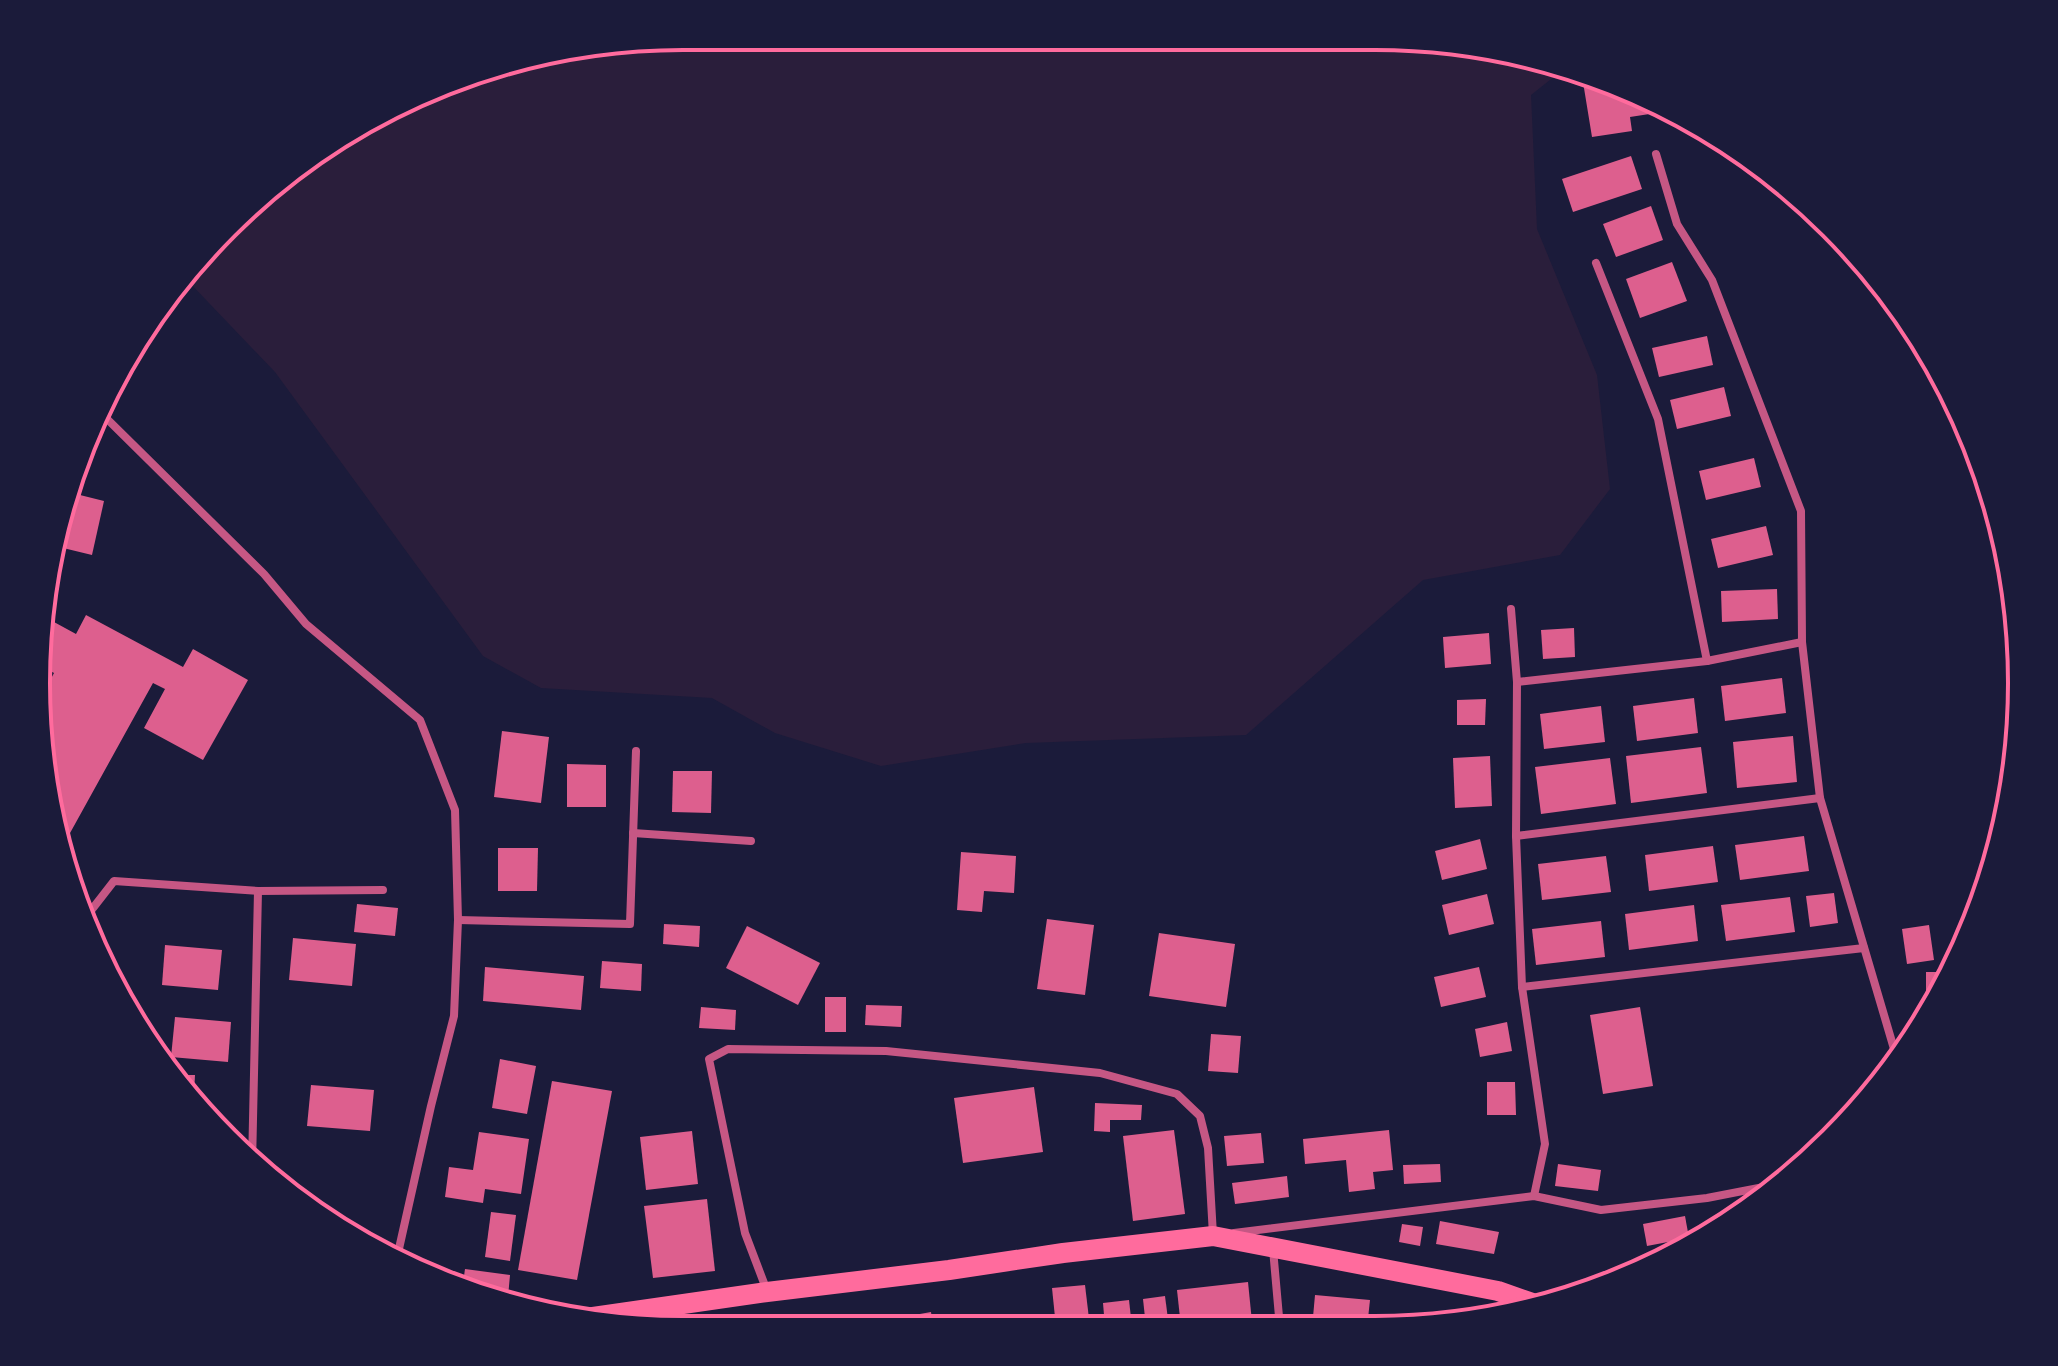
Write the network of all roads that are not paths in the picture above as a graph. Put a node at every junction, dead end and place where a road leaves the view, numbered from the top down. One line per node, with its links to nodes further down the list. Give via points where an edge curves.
1 (1656, 154): 5 (street, via 1677,224 1712,280 1801,511)
2 (1596, 263): 6 (street, via 1658,419)
3 (108, 420): 16 (street, via 264,574 306,624 420,720 455,810)
4 (1511, 609): 7 (street)
5 (1802, 642): 6 (street); 9 (street)
6 (1707, 661): 7 (street)
7 (1517, 682): 11 (street)
8 (636, 751): 10 (street)
9 (1820, 798): 11 (street); 17 (street)
10 (633, 833): 12 (street); 16 (street, via 630,924)
11 (1516, 836): 18 (street)
12 (751, 841)
13 (383, 890): 14 (street)
14 (258, 891): 15 (street, via 114,881); 20 (street)
15 (92, 909)
16 (458, 920): 24 (street, via 454,1016)
17 (1864, 948): 18 (street); 19 (street)
18 (1522, 987): 22 (street, via 1545,1144)
19 (1893, 1046)
20 (252, 1147)
21 (1755, 1189): 22 (street, via 1601,1210)
22 (1534, 1196): 23 (street)
23 (1213, 1236): 25 (main road); 26 (main road); 26 (street, via 1208,1148 1200,1116 1177,1094 1100,1073 901,1053 728,1049 709,1059 745,1233)
24 (399, 1249)
25 (1273, 1249): 27 (main road, via 1498,1291); 29 (street)
26 (767, 1292): 28 (main road)
27 (1511, 1301)
28 (621, 1313)
29 (1279, 1316)

